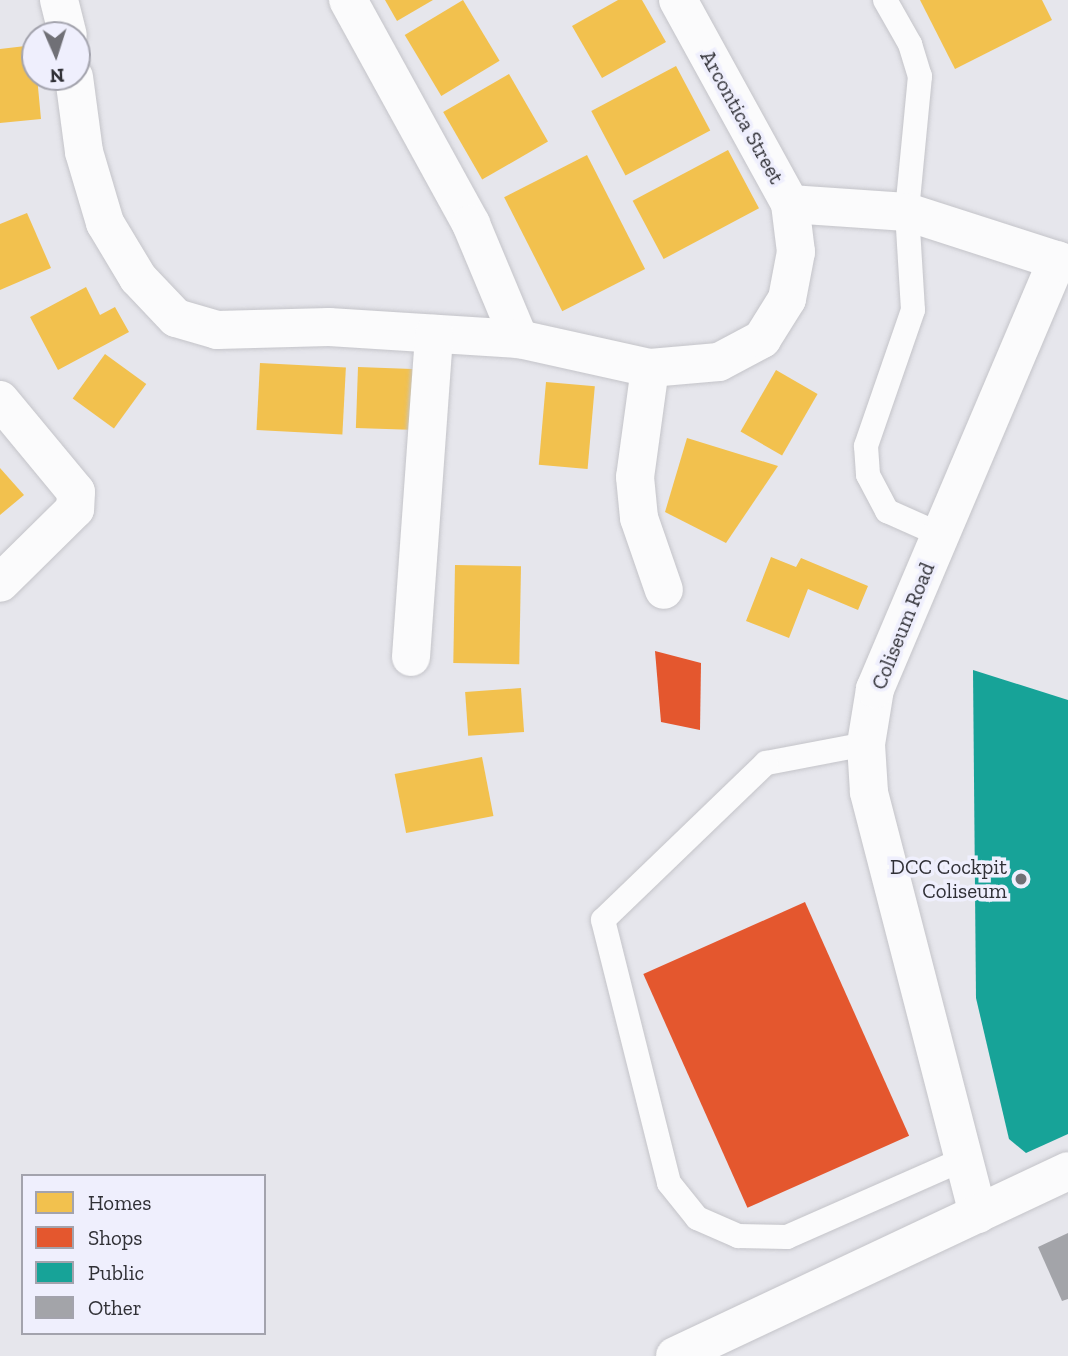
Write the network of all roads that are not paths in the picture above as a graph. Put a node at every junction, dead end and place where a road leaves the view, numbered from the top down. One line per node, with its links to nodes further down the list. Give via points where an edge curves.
1 (59, 0): 5 (street)
2 (348, 0): 11 (street, via 471,224)
3 (678, 0): 7 (street, Arcontica Street)
4 (885, 0): 8 (lane, via 910,44 920,76)
5 (64, 21)
6 (76, 91): 10 (street, via 84,152 105,223 138,278 176,318 217,330 329,327)
7 (790, 204): 8 (street, Arcontica Street); 12 (street, via 796,252 787,299 762,339 719,362)
8 (906, 212): 9 (street, Arcontica Street); 14 (lane, via 913,310 866,446 869,475 887,511)
9 (1063, 262): 14 (street, Coliseum Road)
10 (434, 334): 11 (street); 17 (street)
11 (519, 340): 12 (street)
12 (650, 368): 16 (street, via 635,477 639,518)
13 (0, 400): 15 (street, via 76,492 75,509)
14 (941, 535): 18 (street, Coliseum Road, via 875,689)
15 (0, 583)
16 (664, 590)
17 (411, 657)
18 (866, 744): 19 (street, Coliseum Road, via 869,792); 19 (lane, via 766,763 603,920 669,1183 697,1218 738,1236 787,1237)
19 (964, 1159): 21 (street, Coliseum Road)
20 (1068, 1171): 21 (street)
21 (978, 1214): 22 (street)
22 (675, 1356)

